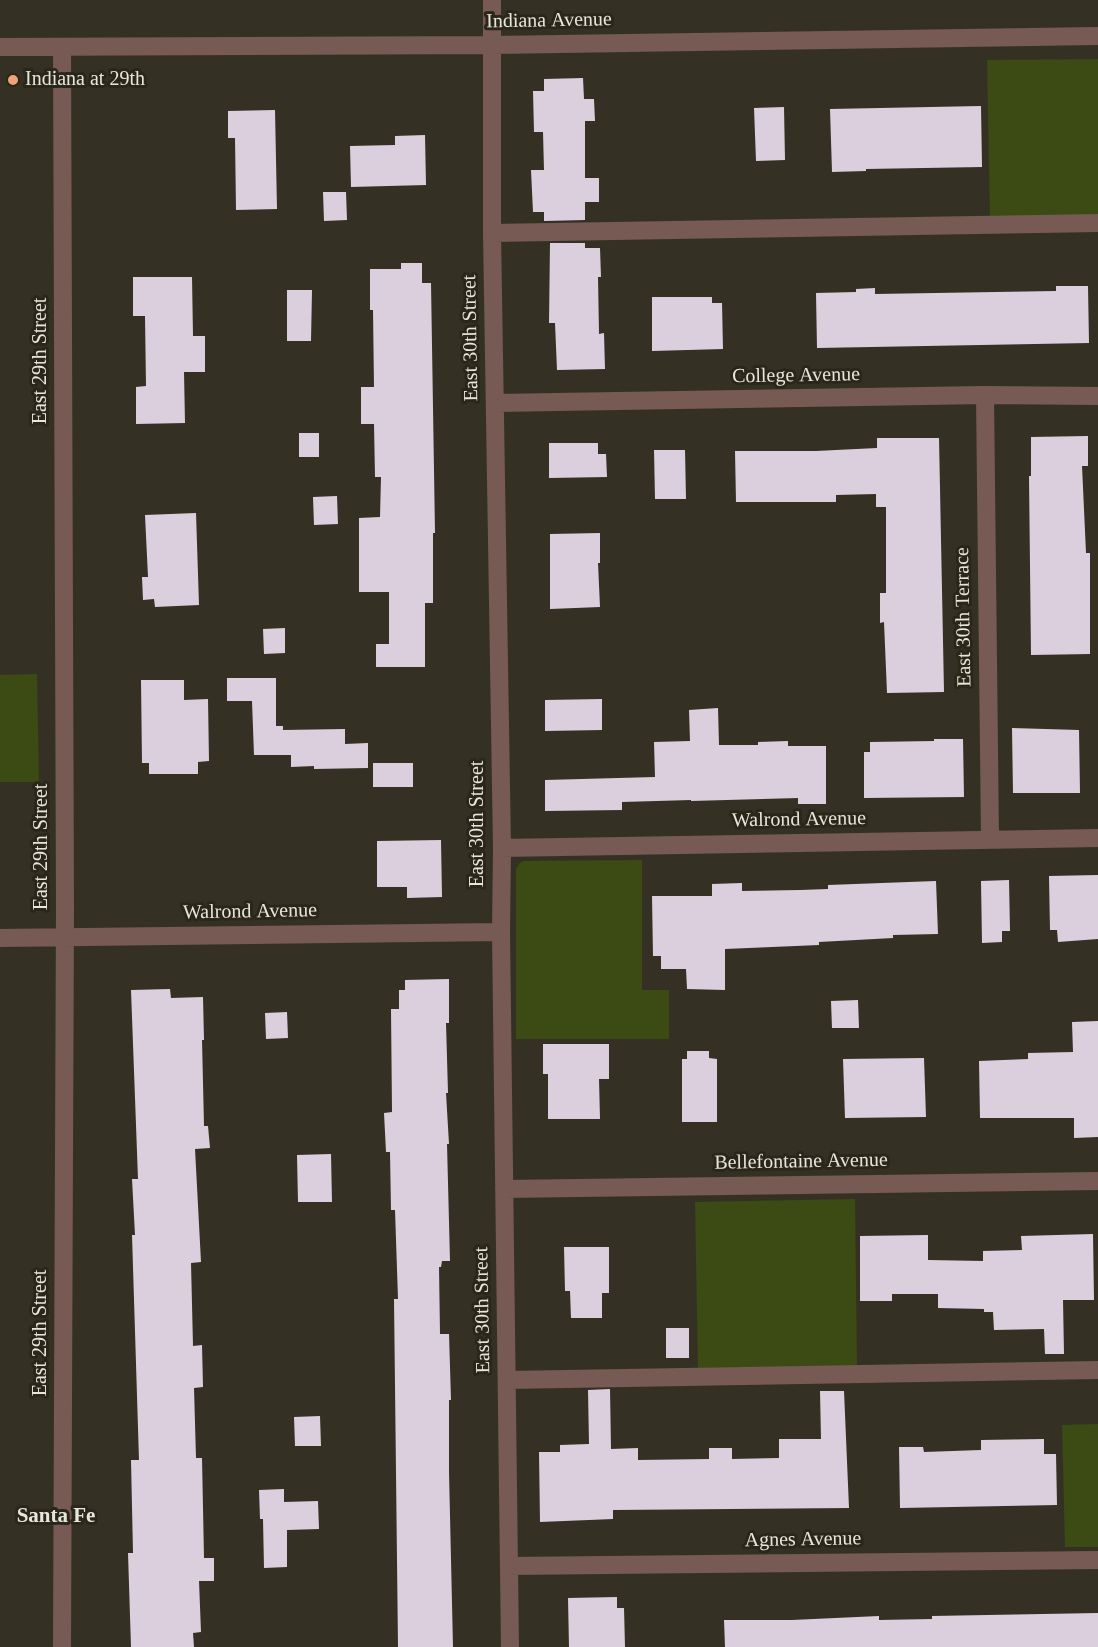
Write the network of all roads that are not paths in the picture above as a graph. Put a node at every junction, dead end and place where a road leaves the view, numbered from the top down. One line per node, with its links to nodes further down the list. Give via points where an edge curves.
1 (492, 0): 3 (street, East 30th Street)
2 (1098, 36): 3 (street, Indiana Avenue)
3 (493, 45): 4 (street, Indiana Avenue); 7 (street, East 30th Street)
4 (62, 46): 5 (street, Indiana Avenue); 15 (street, East 29th Street)
5 (0, 47)
6 (1098, 223): 7 (street)
7 (492, 233): 10 (street, East 30th Street)
8 (985, 395): 9 (street, College Avenue); 10 (street, College Avenue); 12 (street, East 30th Terrace)
9 (1098, 396)
10 (495, 403): 13 (street, East 30th Street)
11 (1098, 838): 12 (street, Walrond Avenue)
12 (990, 839): 13 (street, Walrond Avenue)
13 (502, 848): 14 (street, East 30th Street)
14 (501, 932): 15 (street, Walrond Avenue); 18 (street, East 30th Street)
15 (64, 937): 16 (street, Walrond Avenue); 23 (street, East 29th Street)
16 (0, 938)
17 (1098, 1181): 18 (street, Bellefontaine Avenue)
18 (504, 1189): 20 (street, East 30th Street)
19 (1098, 1370): 20 (street)
20 (507, 1380): 22 (street, East 30th Street)
21 (1098, 1560): 22 (street, Agnes Avenue)
22 (509, 1566): 24 (street, East 30th Street)
23 (62, 1647)
24 (510, 1647)

